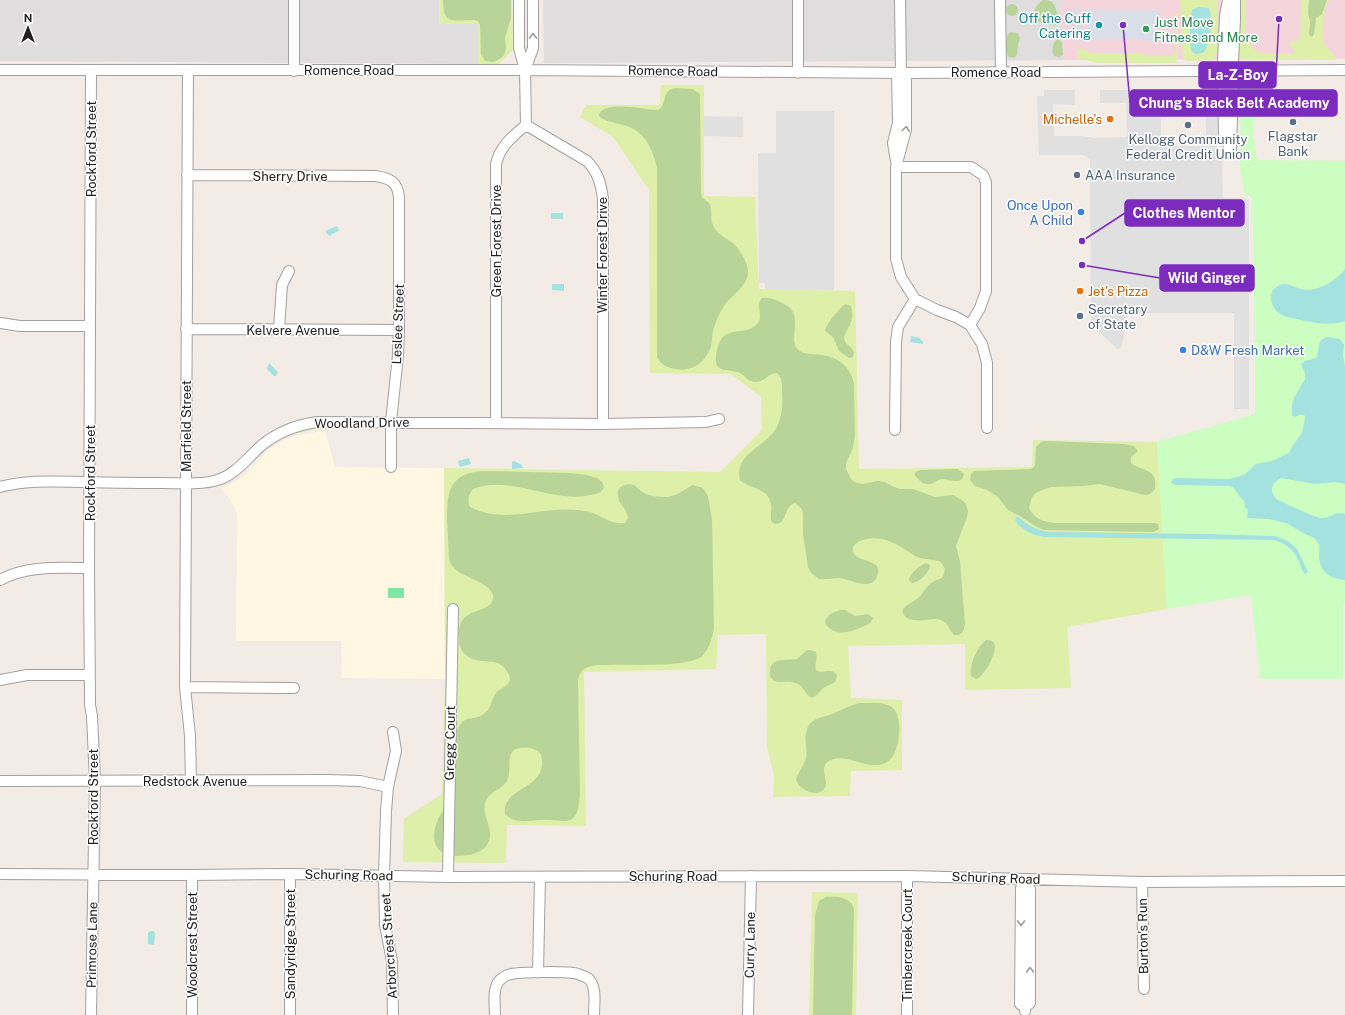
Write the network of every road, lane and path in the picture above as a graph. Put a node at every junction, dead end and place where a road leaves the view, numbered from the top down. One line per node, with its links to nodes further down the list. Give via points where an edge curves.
1 (294, 0): 12 (street)
2 (519, 0): 13 (street, via 519,48)
3 (533, 0): 13 (street, one-way to 3, via 533,48)
4 (798, 0): 16 (street)
5 (900, 0): 18 (street)
6 (1000, 0): 17 (street)
7 (1228, 0): 14 (street, via 1222,63)
8 (1235, 0): 14 (street, via 1233,63)
9 (0, 70): 10 (street, Romence Road)
10 (92, 70): 11 (street, Romence Road); 27 (street, Rockford Street)
11 (188, 70): 12 (street, Romence Road); 21 (street, Marfield Street)
12 (294, 70): 13 (street, Romence Road)
13 (525, 70): 16 (street, Romence Road); 19 (street)
14 (1228, 70): 14 (street, via 1223,86 1224,134 1231,151 1232,86); 15 (street, Romence Road); 17 (street, Romence Road)
15 (1345, 70)
16 (798, 72): 18 (street, Romence Road)
17 (1001, 72): 18 (street, Romence Road)
18 (902, 73): 20 (street, via 906,130)
19 (526, 126): 33 (street, Green Forest Drive, via 508,140 499,153 496,164); 34 (street, Winter Forest Drive, via 587,161 594,169 601,185)
20 (896, 167): 24 (street, via 896,259 901,277); 26 (street, via 971,167 983,175 986,182 986,291)
21 (187, 175): 22 (street, Sherry Drive, via 375,176); 28 (street, Marfield Street)
22 (393, 182): 30 (street, Leslee Street, via 398,189 399,198)
23 (290, 271): 29 (street, via 282,285)
24 (915, 299): 26 (street); 36 (street, via 898,327)
25 (0, 323): 27 (street, via 20,326)
26 (970, 325): 35 (street, via 982,344 987,363)
27 (90, 326): 38 (street, Rockford Street)
28 (186, 329): 29 (street, Kelvere Avenue); 39 (street, Marfield Street)
29 (279, 329): 30 (street, Kelvere Avenue)
30 (399, 330): 32 (street, Leslee Street)
31 (719, 419): 34 (street, Woodland Drive, via 706,422)
32 (391, 422): 33 (street, Woodland Drive); 37 (street, Leslee Street); 39 (street, Woodland Drive, via 305,424 272,438 242,465 224,477 215,481)
33 (496, 424): 34 (street, Woodland Drive)
34 (603, 424)
35 (987, 428)
36 (895, 430)
37 (391, 467)
38 (90, 482): 39 (street, Woodland Drive); 40 (street, Woodland Drive, via 38,480); 41 (street, Rockford Street)
39 (186, 483): 46 (street, Marfield Street)
40 (0, 487)
41 (89, 568): 42 (street, via 36,568); 44 (street, Rockford Street)
42 (0, 580)
43 (453, 610): 61 (street, Gregg Court)
44 (90, 675): 45 (street, via 27,675); 50 (street, Rockford Street)
45 (0, 680)
46 (185, 687): 47 (street); 51 (street, Marfield Street)
47 (294, 688)
48 (393, 732): 52 (street, Arborcrest Street, via 396,751)
49 (0, 781): 50 (street, Redstock Avenue)
50 (94, 781): 51 (street, Redstock Avenue); 55 (street, Rockford Street)
51 (191, 781): 52 (street, Redstock Avenue, via 328,780 360,781)
52 (388, 787): 57 (street, Arborcrest Street)
53 (0, 874): 55 (street, Schuring Road)
54 (290, 874): 56 (street, Schuring Road); 57 (street, Schuring Road); 70 (street, Sandyridge Street)
55 (93, 875): 56 (street, Schuring Road); 68 (street, Primrose Lane)
56 (192, 875): 69 (street, Woodcrest Street)
57 (384, 876): 61 (street, Schuring Road); 71 (street, Arborcrest Street, via 385,925 392,961)
58 (540, 876): 59 (street, Schuring Road); 61 (street, Schuring Road); 65 (street)
59 (751, 876): 60 (street, Schuring Road); 74 (street, Curry Lane)
60 (907, 876): 64 (street, Schuring Road); 75 (street, Timbercreek Court)
61 (448, 877)
62 (1345, 881): 63 (street, Schuring Road)
63 (1142, 882): 64 (street, Schuring Road); 66 (street, Burton's Run)
64 (1025, 883): 67 (street, via 1030,889 1030,1003)
65 (538, 972): 72 (street, via 506,975 499,980 495,990); 73 (street, via 576,973 590,980 594,989)
66 (1144, 989)
67 (1027, 1012)
68 (91, 1015)
69 (192, 1015)
70 (290, 1015)
71 (393, 1015)
72 (496, 1015)
73 (594, 1015)
74 (748, 1015)
75 (907, 1015)

